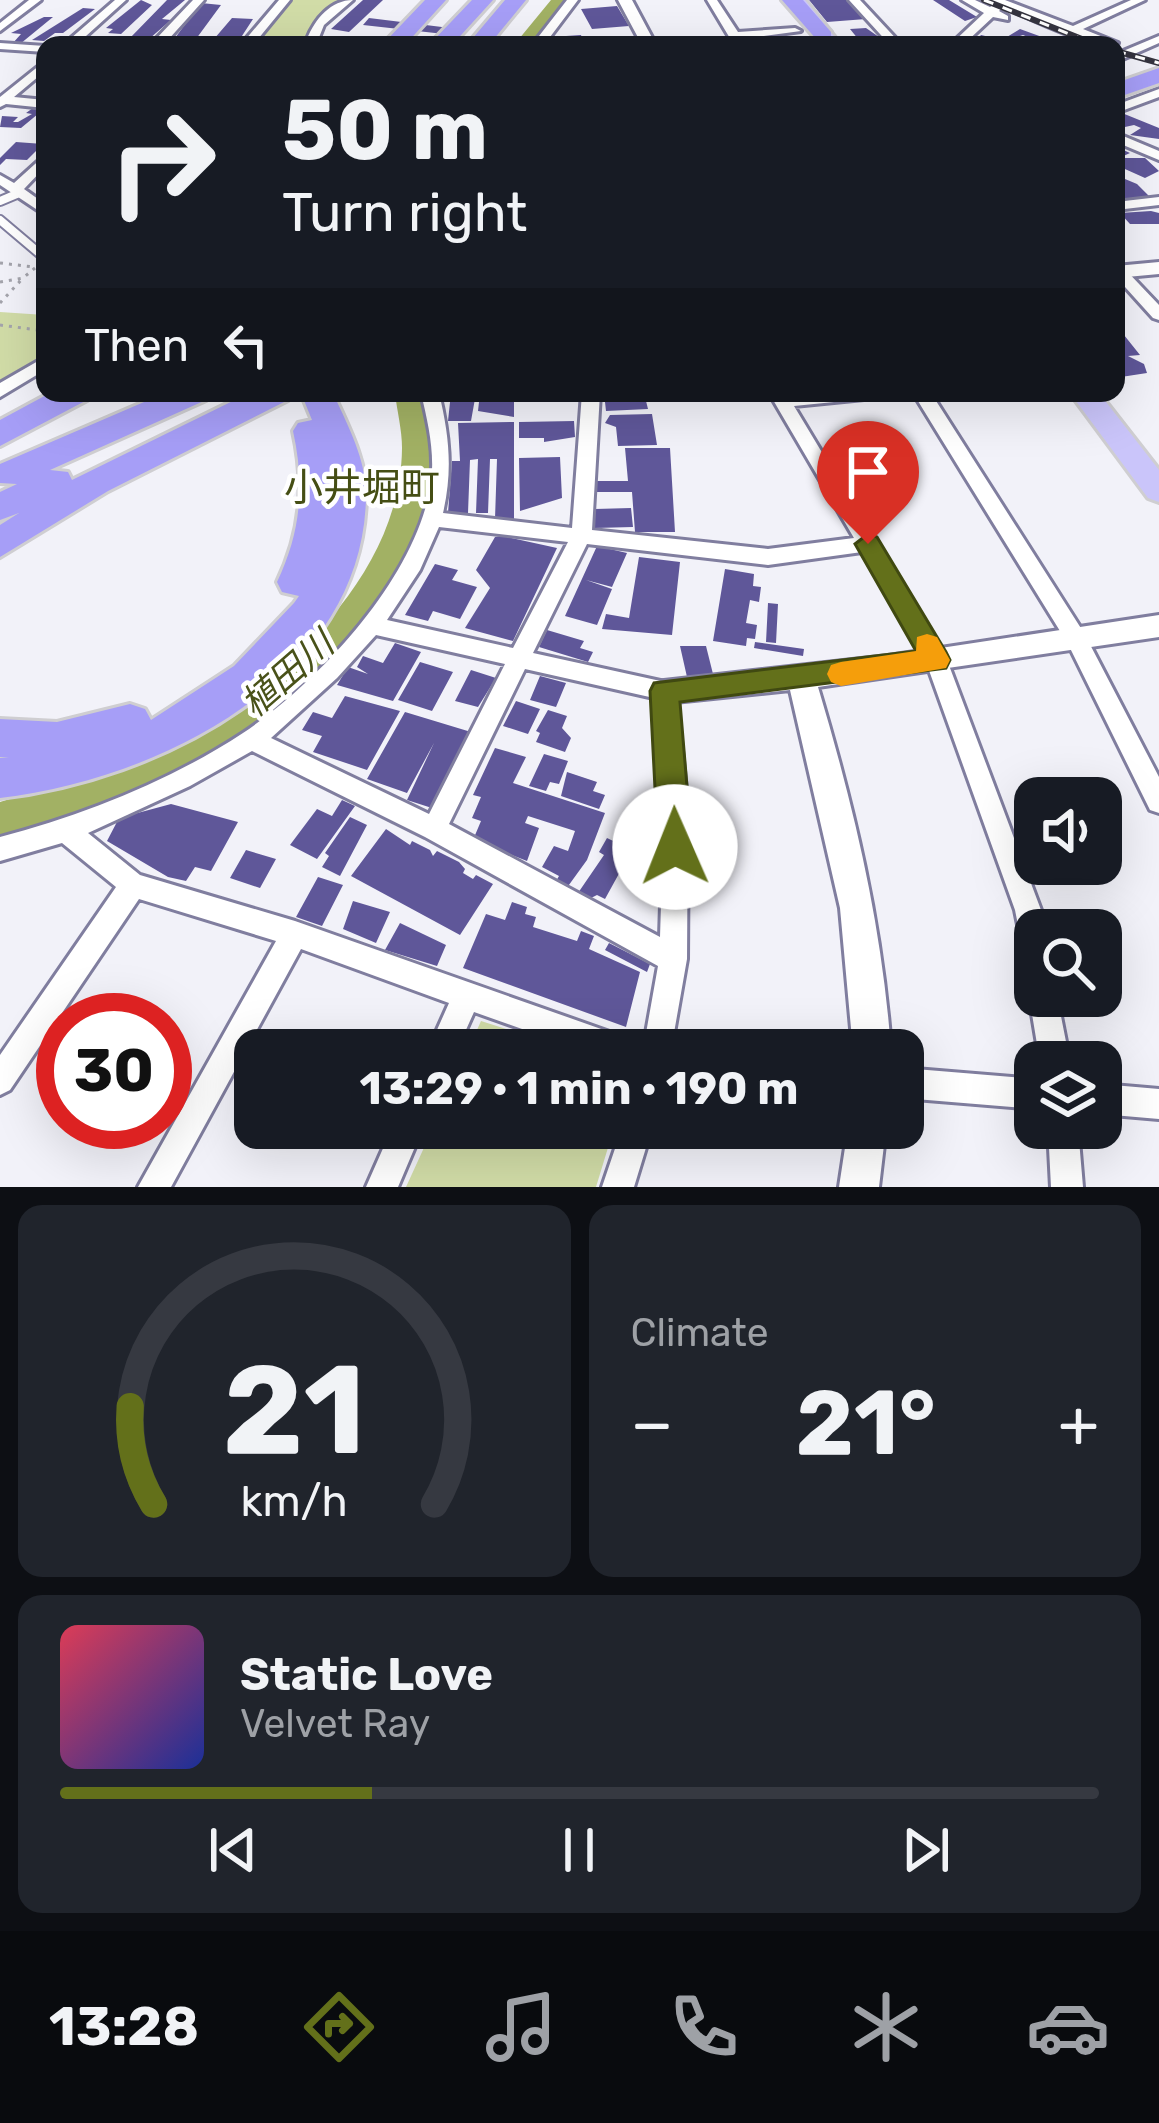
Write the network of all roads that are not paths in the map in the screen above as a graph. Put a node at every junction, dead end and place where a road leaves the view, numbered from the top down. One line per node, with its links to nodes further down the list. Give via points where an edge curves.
1 (37, 0): 18 (street)
2 (121, 0): 19 (street)
3 (199, 0): 20 (street)
4 (285, 0): 21 (street)
5 (348, 0): 22 (street)
6 (436, 0): 23 (highway)
7 (573, 0): 26 (street)
8 (625, 0): 27 (street)
9 (712, 0): 28 (street)
10 (770, 0): 17 (highway)
11 (854, 0): 30 (street)
12 (967, 0): 15 (street)
13 (1140, 0): 33 (street)
14 (517, 3): 25 (highway)
15 (998, 4): 31 (street); 32 (street)
16 (478, 5): 24 (highway)
17 (804, 25): 29 (street)
18 (0, 28)
19 (79, 36)
20 (165, 36)
21 (255, 36)
22 (313, 36)
23 (402, 36)
24 (452, 36)
25 (486, 36)
26 (545, 36)
27 (645, 36)
28 (734, 36)
29 (755, 36)
30 (888, 36)
31 (965, 36)
32 (1067, 36)
33 (1075, 36)
34 (1159, 39): 38 (street)
35 (0, 46): 37 (street)
36 (1125, 48): 38 (street)
37 (36, 49)
38 (1135, 52): 39 (street)
39 (1125, 55)
40 (1159, 58): 41 (highway)
41 (1125, 71)
42 (36, 73): 47 (street)
43 (1159, 75): 44 (highway)
44 (1125, 88)
45 (1159, 93): 46 (street)
46 (1143, 99): 49 (street); 50 (street)
47 (2, 102): 48 (street)
48 (36, 104)
49 (1159, 104)
50 (1125, 106)
51 (1125, 141): 52 (street)
52 (1159, 156)
53 (36, 169): 55 (street)
54 (0, 179): 55 (street)
55 (17, 191): 56 (lane); 58 (street)
56 (0, 201)
57 (1159, 201): 59 (street)
58 (36, 205)
59 (1125, 205)
60 (0, 220): 61 (lane)
61 (36, 251)
62 (1159, 268): 63 (street)
63 (1125, 270)
64 (1125, 279): 65 (street)
65 (1159, 315)
66 (36, 368): 68 (street)
67 (36, 388): 81 (highway)
68 (0, 391)
69 (60, 402): 82 (highway)
70 (174, 402): 84 (highway)
71 (255, 402): 86 (highway)
72 (258, 402): 89 (highway, via 110,474)
73 (280, 402): 98 (highway, via 316,452 319,514 307,562 257,633 181,695 118,727 57,741)
74 (320, 402): 100 (highway, via 343,460 347,521 334,567 289,638 210,707 144,744 73,767)
75 (432, 402): 87 (street, via 443,455)
76 (590, 402): 88 (street)
77 (783, 402): 90 (street)
78 (928, 402): 93 (street)
79 (1091, 402): 85 (main road)
80 (1115, 402): 83 (main road)
81 (0, 411)
82 (0, 435)
83 (1159, 456)
84 (0, 479)
85 (1159, 491)
86 (0, 507)
87 (433, 519): 88 (street); 91 (street)
88 (582, 533): 90 (street, via 768,557); 94 (street)
89 (0, 543)
90 (868, 544): 95 (street)
91 (374, 626): 94 (street); 99 (street)
92 (1159, 626): 93 (street)
93 (1076, 639): 95 (street); 101 (street)
94 (517, 659): 97 (street); 102 (street)
95 (936, 660): 96 (street); 106 (street)
96 (801, 679): 97 (street); 113 (street, via 844,828)
97 (664, 691): 108 (street, via 676,810)
98 (0, 738)
99 (252, 740): 102 (street); 103 (street)
100 (0, 778)
101 (1159, 802)
102 (434, 829): 108 (street)
103 (66, 831): 104 (street); 105 (street)
104 (0, 849)
105 (133, 885): 107 (street); 114 (street)
106 (1028, 909)
107 (295, 934): 109 (street); 123 (street)
108 (673, 959): 112 (street)
109 (466, 995): 110 (street); 111 (street)
110 (451, 1029)
111 (562, 1029)
112 (661, 1029)
113 (870, 1029)
114 (0, 1080)
115 (924, 1085): 116 (street)
116 (1014, 1092)
117 (1122, 1101): 118 (street)
118 (1159, 1104)
119 (399, 1149): 124 (street)
120 (630, 1149): 125 (street)
121 (864, 1149): 126 (street)
122 (1064, 1149): 127 (street)
123 (154, 1187)
124 (382, 1187)
125 (618, 1187)
126 (859, 1187)
127 (1067, 1187)

